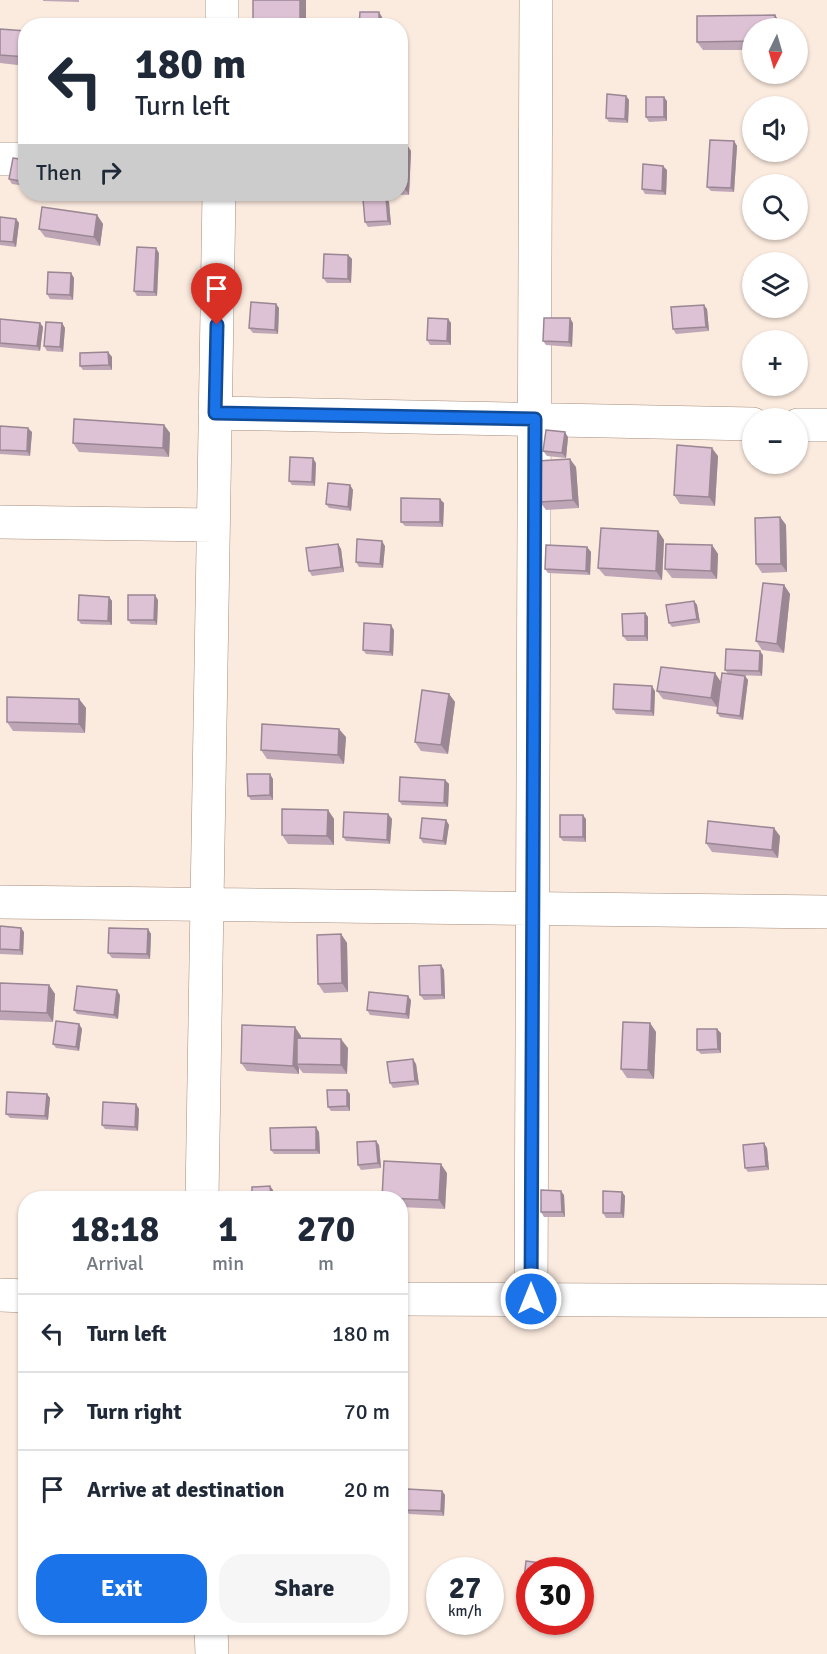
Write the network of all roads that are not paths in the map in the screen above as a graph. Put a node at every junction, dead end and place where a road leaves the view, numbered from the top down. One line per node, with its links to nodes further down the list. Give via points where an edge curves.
1 (222, 0): 3 (street)
2 (536, 0): 8 (street)
3 (222, 18)
4 (0, 159): 5 (street)
5 (18, 159)
6 (219, 201): 7 (street)
7 (215, 413): 8 (street); 13 (street)
8 (535, 419): 9 (street); 16 (street)
9 (742, 424)
10 (808, 424): 11 (street)
11 (827, 425)
12 (0, 522): 13 (street)
13 (213, 525): 15 (street)
14 (0, 902): 15 (street)
15 (207, 904): 16 (street); 18 (street)
16 (533, 908): 17 (street); 22 (street)
17 (827, 912)
18 (202, 1191)
19 (0, 1295): 20 (street)
20 (18, 1296)
21 (408, 1299): 22 (street)
22 (531, 1299): 23 (street)
23 (827, 1301)
24 (211, 1635): 25 (street)
25 (212, 1654)

